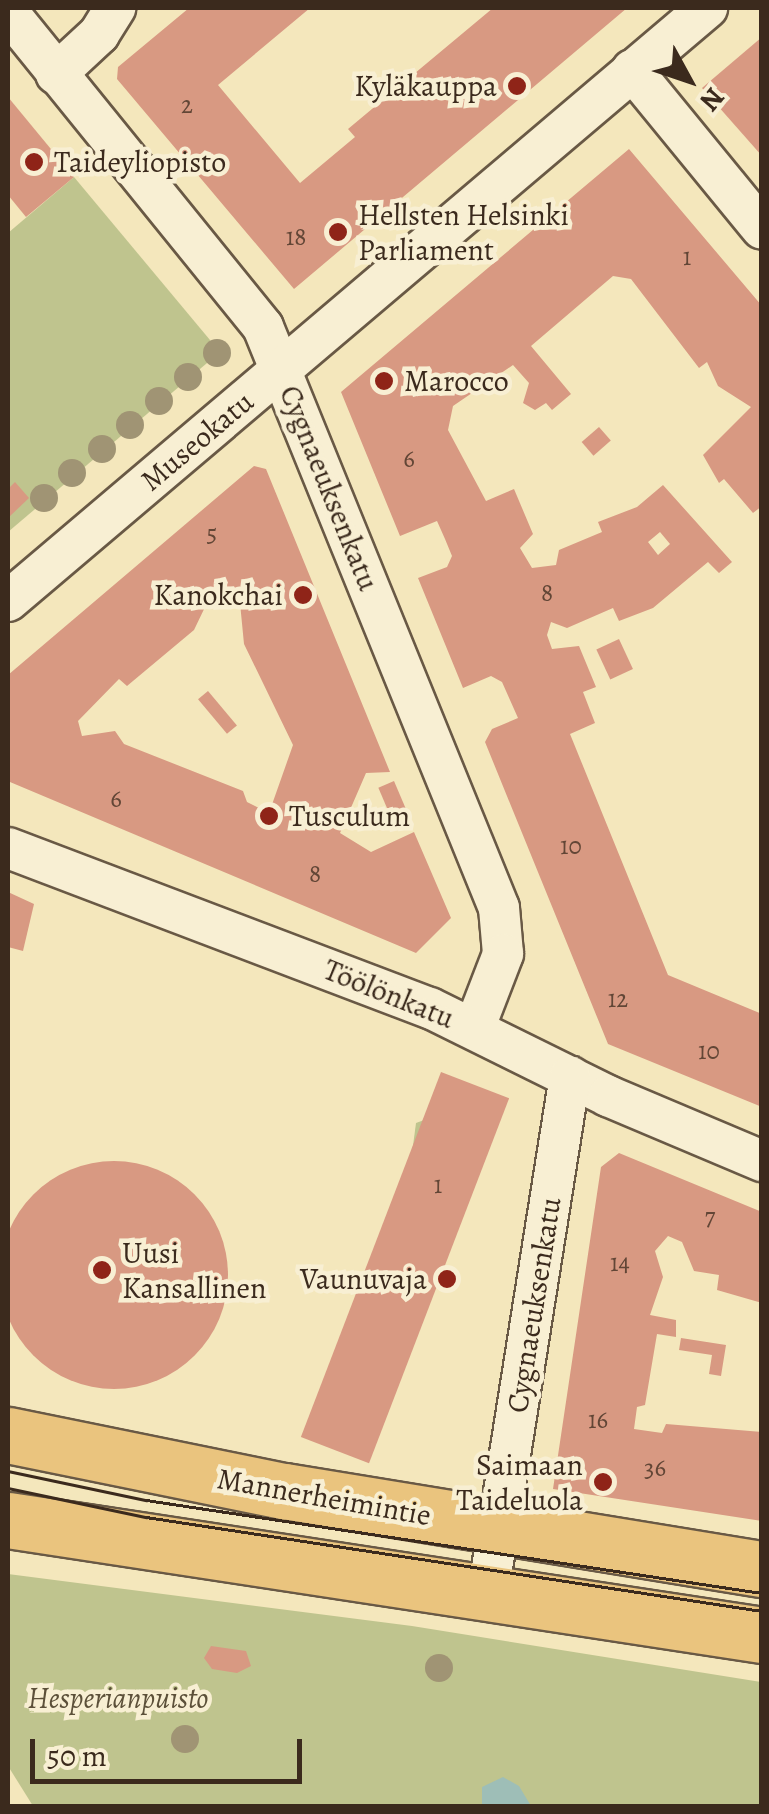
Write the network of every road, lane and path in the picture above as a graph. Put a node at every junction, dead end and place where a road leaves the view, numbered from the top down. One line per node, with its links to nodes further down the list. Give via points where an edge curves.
1 (115, 8): 5 (street, via 99,34)
2 (706, 8): 4 (street, Museokatu)
3 (16, 12): 5 (street, Cygnaeuksenkatu)
4 (632, 70): 6 (street); 7 (street, Museokatu)
5 (56, 74): 7 (street, Cygnaeuksenkatu, via 263,328)
6 (762, 229)
7 (282, 370): 8 (street, Museokatu); 10 (street, Cygnaeuksenkatu, via 500,908 503,954)
8 (8, 601)
9 (8, 848): 10 (street, Töölönkatu)
10 (474, 1029): 11 (street, Töölönkatu)
11 (570, 1076): 12 (street, Töölönkatu); 15 (street, Cygnaeuksenkatu)
12 (762, 1161)
13 (8, 1435): 15 (main road, Mannerheimintie)
14 (8, 1520): 17 (main road)
15 (499, 1527): 16 (main road, Mannerheimintie); 17 (street, Cygnaeuksenkatu)
16 (762, 1569)
17 (488, 1593): 18 (main road)
18 (762, 1636)

